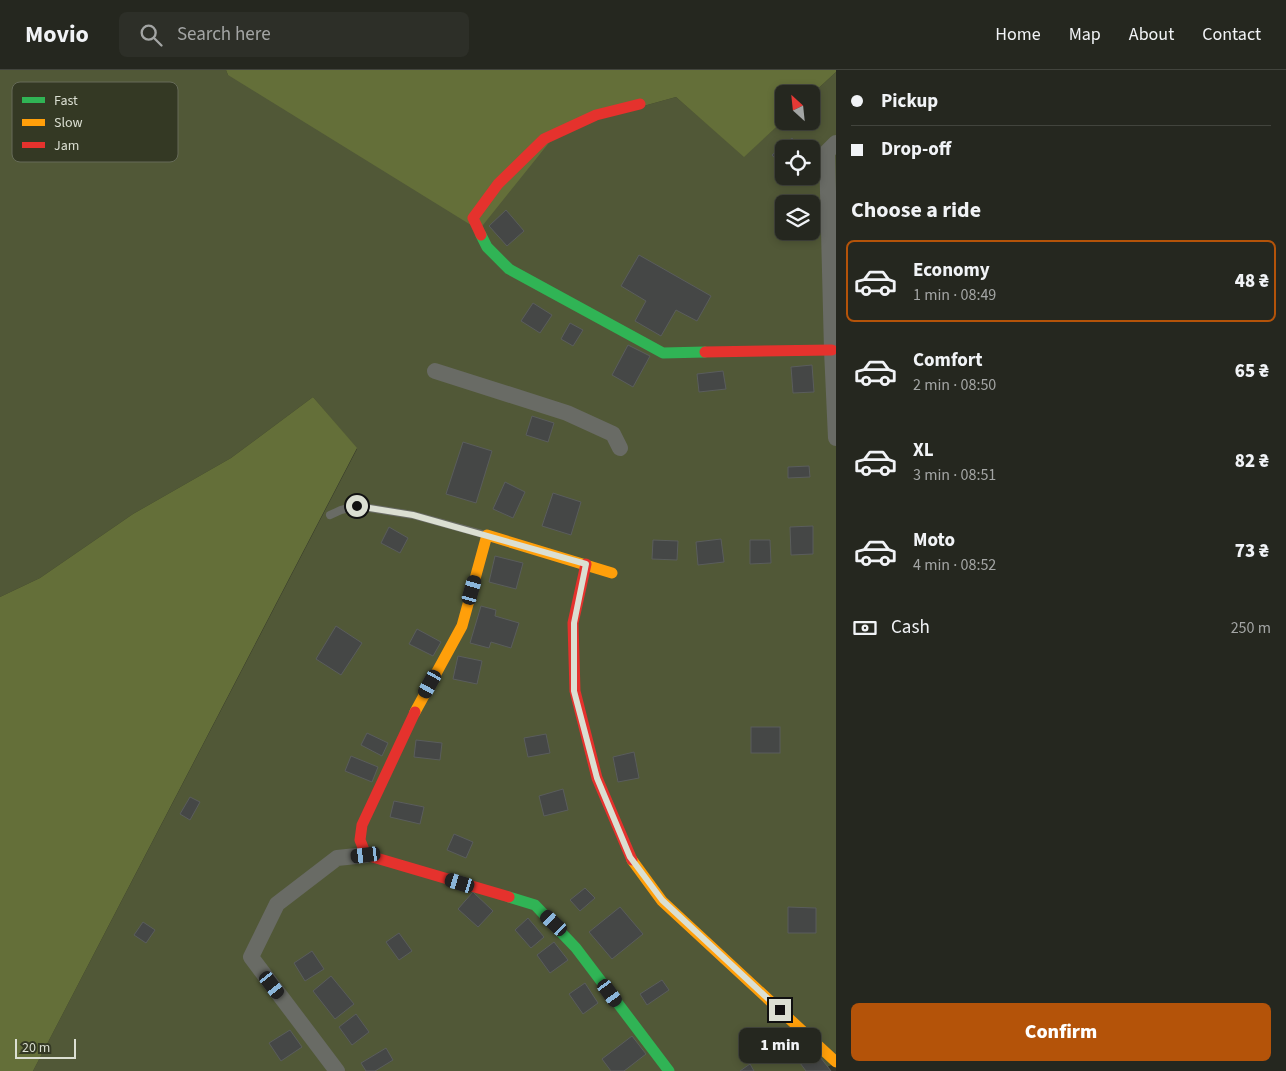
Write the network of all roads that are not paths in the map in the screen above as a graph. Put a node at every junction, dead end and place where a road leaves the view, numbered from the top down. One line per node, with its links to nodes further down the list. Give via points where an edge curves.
1 (640, 104): 4 (street, via 596,115 544,138 498,184 473,218 487,247 509,269 663,353)
2 (836, 143): 3 (street, via 827,152)
3 (833, 252): 4 (street)
4 (832, 350): 6 (street)
5 (435, 371): 7 (street, via 567,413 613,434)
6 (836, 438)
7 (620, 448)
8 (330, 515): 9 (lane, via 357,506 413,515)
9 (487, 535): 10 (street); 12 (street, via 462,626 422,698 362,825 360,840)
10 (586, 564): 11 (street); 13 (street, via 574,623 574,691 597,778 630,857 662,900)
11 (612, 573)
12 (366, 855): 14 (street, via 337,858 277,904 251,957); 15 (street, via 535,906 576,948)
13 (836, 1062)
14 (337, 1071)
15 (669, 1071)

